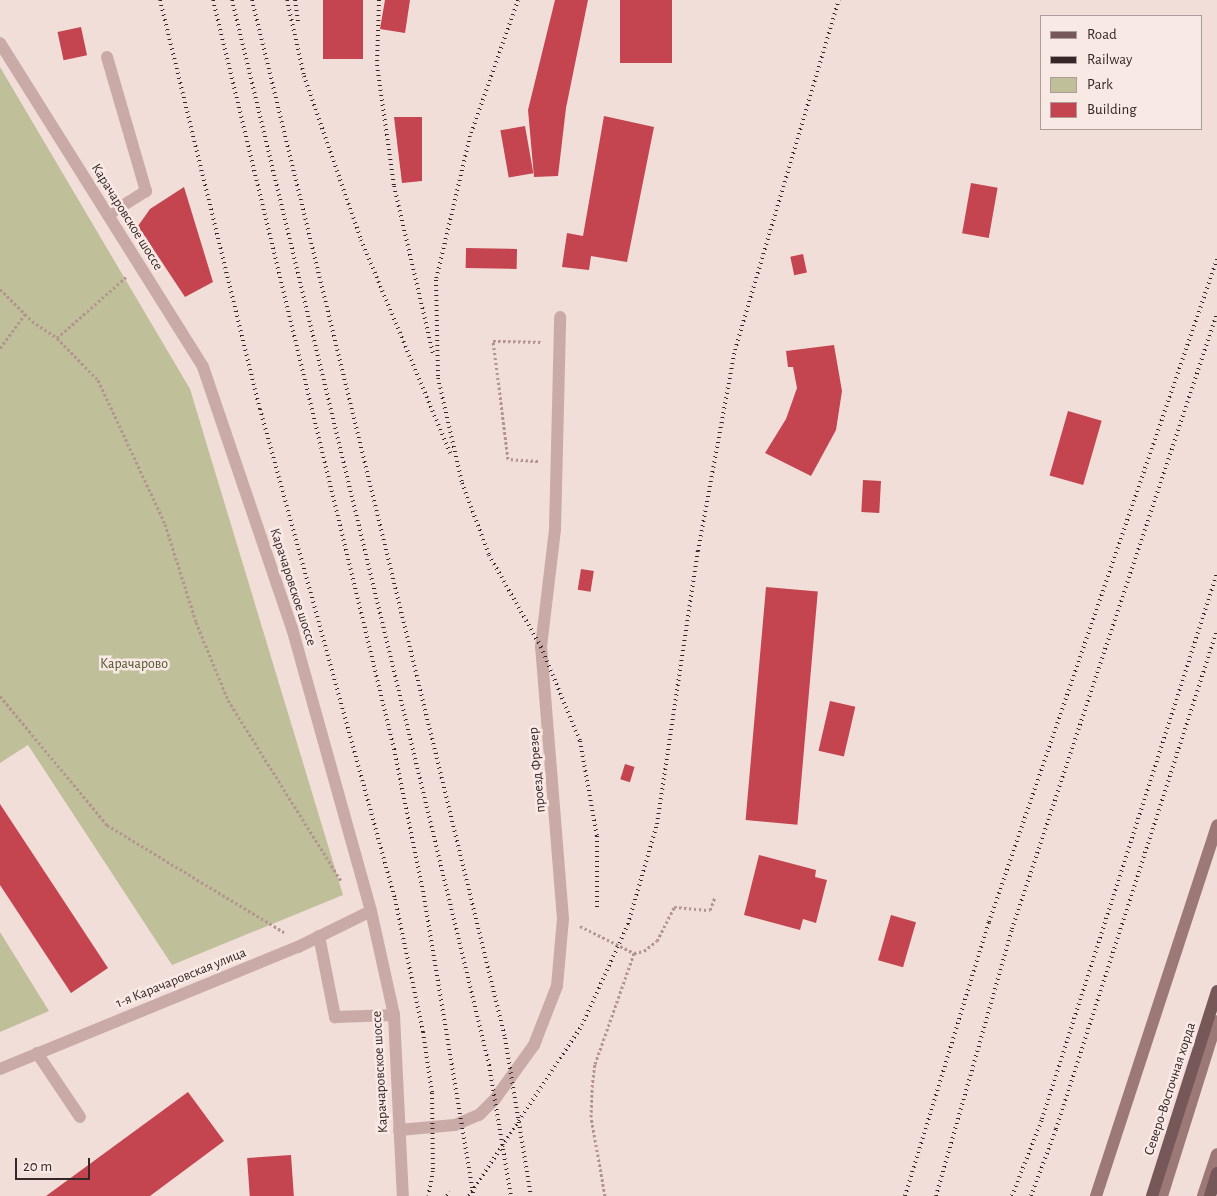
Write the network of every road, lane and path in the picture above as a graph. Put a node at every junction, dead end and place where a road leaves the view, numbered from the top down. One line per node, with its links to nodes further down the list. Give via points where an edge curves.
1 (0, 43): 3 (street, Карачаровское шоссе)
2 (107, 56): 3 (street, via 146,191)
3 (108, 215): 16 (street, Карачаровское шоссе, via 203,367 292,628)
4 (128, 275): 8 (path)
5 (0, 289): 6 (path)
6 (25, 314): 8 (path); 10 (path)
7 (560, 318): 9 (street, проезд Фрезер)
8 (57, 338): 14 (path, via 98,380 165,524 196,622 228,700)
9 (560, 343): 11 (street, проезд Фрезер); 11 (path, via 493,341 508,459)
10 (0, 348)
11 (556, 462): 17 (street, проезд Фрезер, via 555,529 541,647)
12 (0, 696): 19 (path, via 107,825 278,926)
13 (1217, 825): 32 (street)
14 (345, 888)
15 (715, 897): 20 (path, via 710,910 674,907 657,941 644,951)
16 (372, 910): 18 (street, 1-я Карачаровская улица); 22 (street, Карачаровское шоссе)
17 (563, 919): 20 (path); 27 (street, проезд Фрезер, via 557,986 534,1045 495,1099 479,1115 455,1126)
18 (319, 936): 19 (street, 1-я Карачаровская улица); 22 (street, via 336,1017)
19 (298, 947): 24 (street, 1-я Карачаровская улица)
20 (634, 953): 31 (path, via 595,1064 592,1087 591,1117)
21 (1217, 991): 33 (main road, Северо-Восточная хорда)
22 (394, 1015): 27 (street, Карачаровское шоссе)
23 (1217, 1021): 34 (street)
24 (37, 1053): 25 (street, 1-я Карачаровская улица); 26 (street)
25 (0, 1069)
26 (80, 1117)
27 (398, 1130): 30 (street, Карачаровское шоссе)
28 (1217, 1154): 35 (street)
29 (1217, 1173): 36 (main road)
30 (403, 1196)
31 (605, 1196)
32 (1096, 1196)
33 (1152, 1196)
34 (1162, 1196)
35 (1204, 1196)
36 (1210, 1196)

